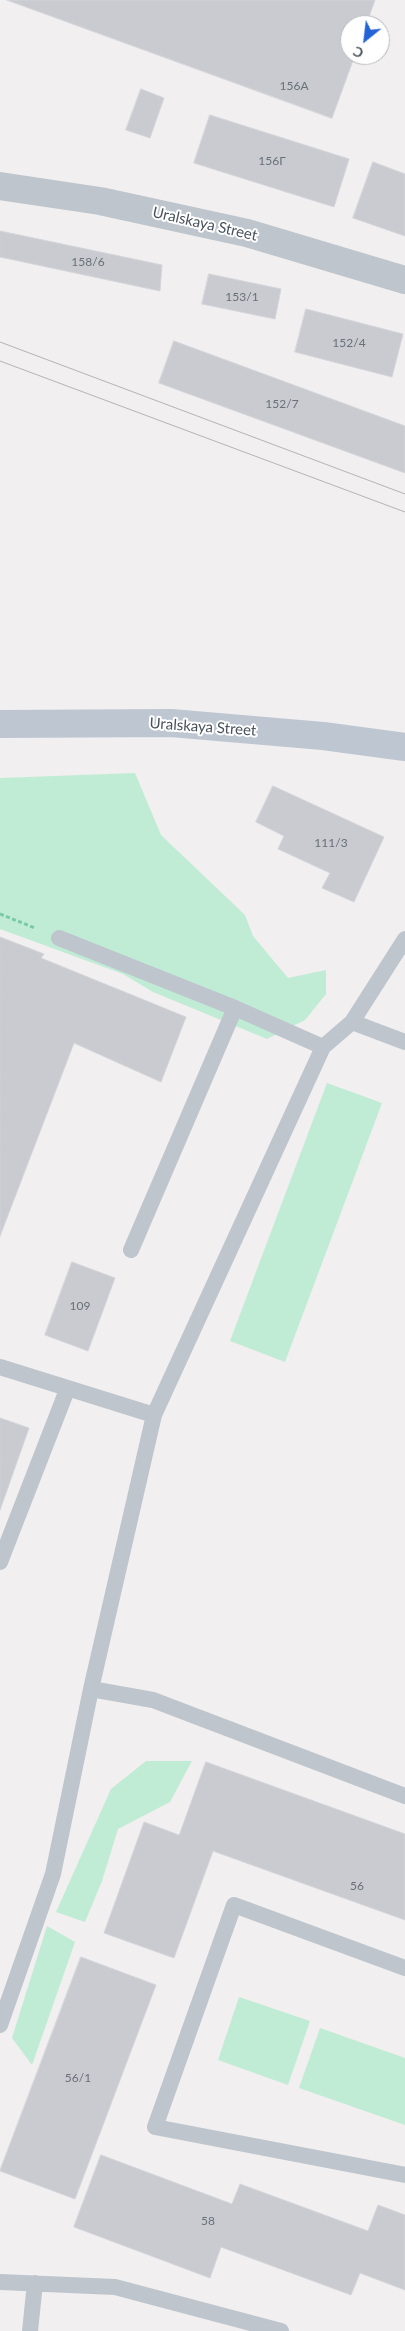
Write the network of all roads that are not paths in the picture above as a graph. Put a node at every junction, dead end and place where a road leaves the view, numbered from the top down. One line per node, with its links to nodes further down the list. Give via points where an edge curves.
1 (0, 186): 2 (street, Uralskaya Street, via 100,201 247,233)
2 (405, 280)
3 (0, 724): 5 (main road, Uralskaya Street, via 171,723 323,736)
4 (0, 741): 6 (main road, via 197,741)
5 (405, 747)
6 (405, 764)
7 (59, 938): 9 (lane)
8 (405, 939): 10 (lane)
9 (235, 1008): 12 (lane); 13 (lane)
10 (352, 1022): 11 (lane); 12 (lane)
11 (405, 1042)
12 (323, 1047): 16 (lane)
13 (131, 1250)
14 (0, 1367): 15 (lane)
15 (68, 1390): 16 (lane); 17 (lane)
16 (154, 1415): 18 (lane)
17 (0, 1562)
18 (91, 1689): 19 (lane, via 153,1700); 21 (lane, via 53,1874)
19 (405, 1796)
20 (405, 1968): 22 (lane, via 234,1905 155,2127)
21 (0, 2025)
22 (405, 2175)
23 (0, 2282): 24 (lane)
24 (35, 2283): 25 (lane); 26 (lane, via 115,2287)
25 (30, 2331)
26 (281, 2331)

